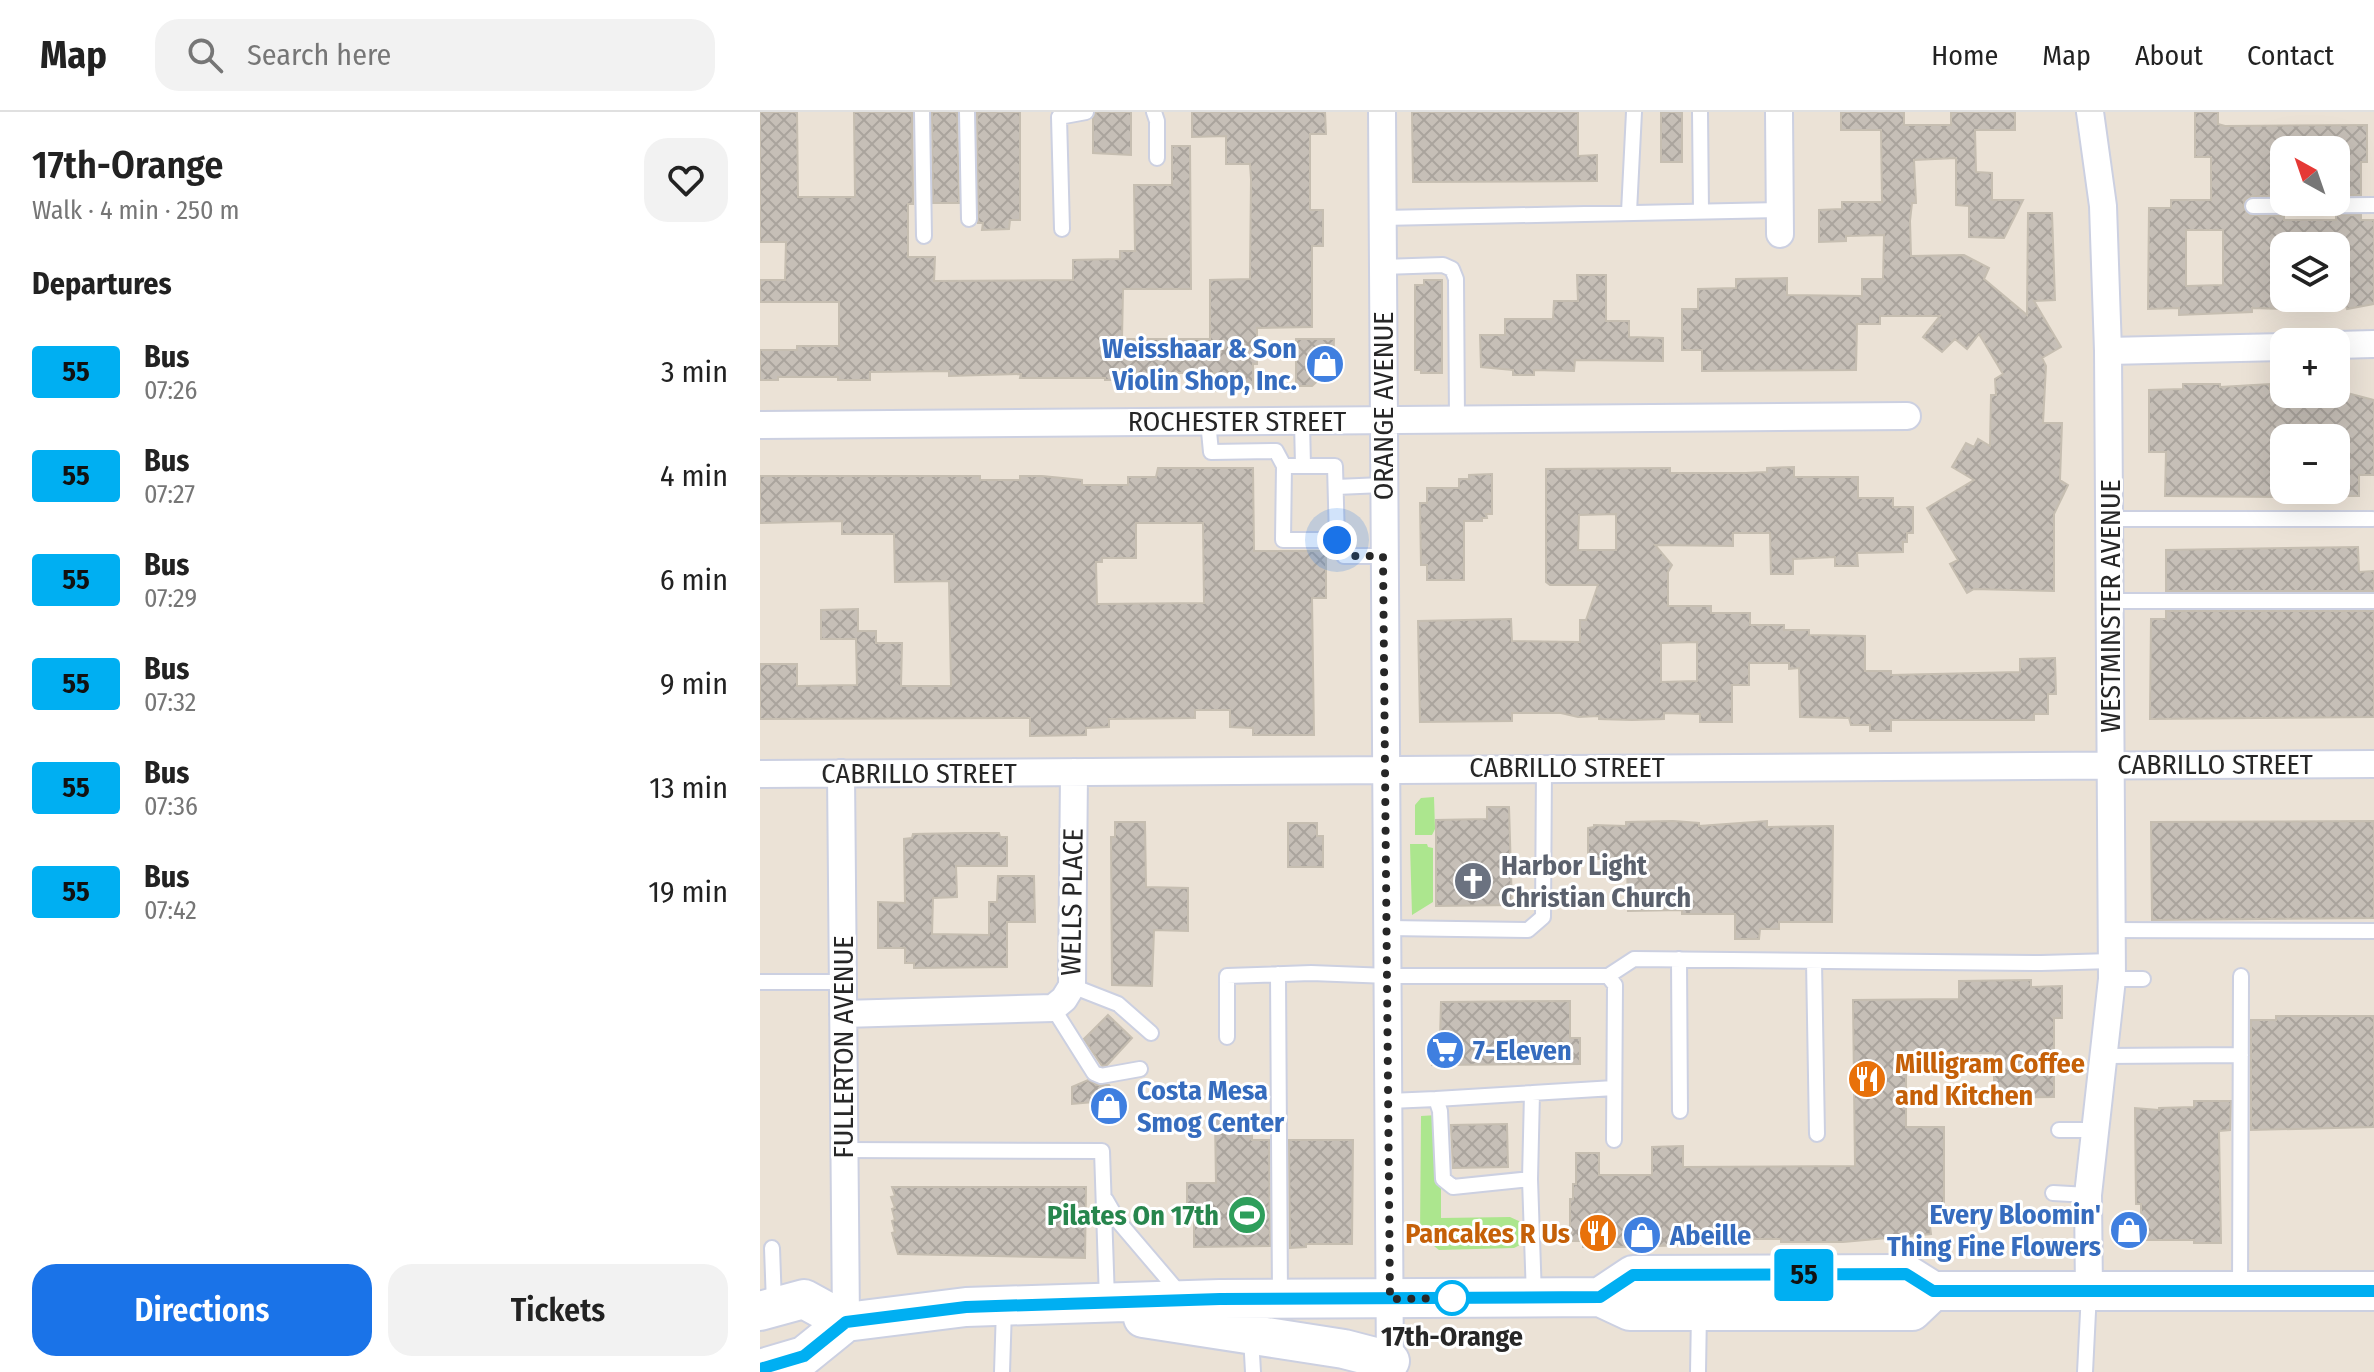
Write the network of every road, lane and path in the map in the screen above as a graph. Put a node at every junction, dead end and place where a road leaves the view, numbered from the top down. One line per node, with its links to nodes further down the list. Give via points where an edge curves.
1 (922, 112): 19 (lane)
2 (967, 112): 16 (lane)
3 (1086, 112): 18 (lane, via 1059,117)
4 (1154, 112): 10 (lane)
5 (1382, 112): 15 (street, ORANGE AVENUE)
6 (1634, 112): 14 (lane)
7 (1700, 112): 13 (lane)
8 (1779, 112): 17 (street)
9 (2090, 112): 24 (street, WESTMINSTER AVENUE, via 2103,206)
10 (1157, 158)
11 (2374, 205): 12 (lane)
12 (2253, 206)
13 (1701, 211): 14 (lane); 17 (lane)
14 (1629, 212): 15 (lane)
15 (1382, 218): 20 (street, ORANGE AVENUE)
16 (969, 219)
17 (1780, 222)
18 (1062, 229)
19 (924, 236)
20 (1382, 267): 26 (street, ORANGE AVENUE); 27 (lane, via 1452,269)
21 (2374, 344): 22 (street)
22 (2350, 345)
23 (2270, 347): 24 (street)
24 (2108, 351): 36 (street, WESTMINSTER AVENUE)
25 (1907, 416): 27 (street, ROCHESTER STREET)
26 (1382, 420): 27 (street, ROCHESTER STREET); 29 (street, ROCHESTER STREET); 33 (street, ORANGE AVENUE)
27 (1457, 420)
28 (1208, 421): 29 (street, ROCHESTER STREET); 30 (street, ROCHESTER STREET); 31 (lane, via 1211,452 1276,451)
29 (1302, 421): 32 (lane)
30 (760, 425)
31 (1284, 466): 32 (lane); 37 (lane, via 1283,540)
32 (1303, 466): 34 (lane, via 1335,466)
33 (1383, 485): 34 (lane); 38 (street, ORANGE AVENUE)
34 (1336, 487): 37 (lane)
35 (2373, 518): 36 (lane)
36 (2110, 519): 39 (street, WESTMINSTER AVENUE)
37 (1337, 540): 38 (lane, via 1344,556)
38 (1383, 556): 44 (street, ORANGE AVENUE)
39 (2111, 601): 40 (lane); 41 (street, WESTMINSTER AVENUE)
40 (2374, 601)
41 (2110, 764): 42 (street, CABRILLO STREET); 43 (street, CABRILLO STREET); 49 (street, WESTMINSTER AVENUE)
42 (2374, 764)
43 (1544, 767): 44 (street, CABRILLO STREET); 48 (lane, via 1543,917 1528,930)
44 (1385, 768): 45 (street, CABRILLO STREET); 48 (street, ORANGE AVENUE)
45 (1074, 772): 46 (street, CABRILLO STREET); 61 (street, WELLS PLACE)
46 (841, 773): 47 (street, CABRILLO STREET); 60 (street, FULLERTON AVENUE)
47 (760, 774)
48 (1388, 928): 55 (street, ORANGE AVENUE)
49 (2112, 930): 50 (lane); 53 (street, WESTMINSTER AVENUE)
50 (2374, 931)
51 (1679, 959): 52 (lane); 56 (lane, via 1634,959); 73 (lane)
52 (1814, 961): 53 (lane); 76 (lane)
53 (2112, 970): 58 (lane); 67 (street, WESTMINSTER AVENUE)
54 (1278, 974): 55 (lane); 65 (lane, via 1227,976); 91 (lane)
55 (1389, 976): 56 (lane); 72 (street, ORANGE AVENUE)
56 (1608, 976): 69 (lane, via 1615,985)
57 (2241, 976): 66 (lane)
58 (2143, 979)
59 (760, 982): 60 (lane)
60 (843, 982): 63 (street, FULLERTON AVENUE)
61 (1072, 986): 62 (street, WELLS PLACE); 64 (lane, via 1118,1004)
62 (1053, 1008): 63 (street, WELLS PLACE); 68 (lane, via 1094,1073)
63 (843, 1014): 78 (street, FULLERTON AVENUE)
64 (1151, 1033)
65 (1227, 1037)
66 (2241, 1055): 67 (lane); 88 (lane)
67 (2105, 1056): 75 (street, WESTMINSTER AVENUE)
68 (1140, 1069)
69 (1614, 1088): 70 (lane); 77 (lane)
70 (1532, 1093): 71 (lane); 79 (lane)
71 (1436, 1099): 72 (lane); 79 (lane, via 1443,1179 1453,1187)
72 (1389, 1101): 92 (street, ORANGE AVENUE)
73 (1680, 1111)
74 (2059, 1130): 75 (lane)
75 (2095, 1130): 81 (street, WESTMINSTER AVENUE)
76 (1817, 1134)
77 (1614, 1140)
78 (844, 1150): 82 (lane, via 1102,1151); 99 (street, FULLERTON AVENUE)
79 (1530, 1179): 89 (lane)
80 (2053, 1193): 81 (lane)
81 (2088, 1195): 87 (street, WESTMINSTER AVENUE)
82 (1104, 1197): 93 (lane); 94 (lane)
83 (772, 1248): 97 (lane)
84 (1795, 1275): 85 (main road, via 1906,1274); 90 (main road, via 1633,1275); 98 (main road, via 1724,1297)
85 (1933, 1291): 87 (main road); 98 (main road, via 1912,1311)
86 (2374, 1291): 88 (main road)
87 (2089, 1292): 88 (main road); 105 (lane)
88 (2240, 1292)
89 (1534, 1297): 90 (main road); 92 (main road)
90 (1600, 1297): 98 (main road, via 1630,1311)
91 (1280, 1299): 92 (main road); 93 (main road)
92 (1390, 1299): 101 (street, ORANGE AVENUE)
93 (1185, 1300): 94 (main road)
94 (1107, 1301): 95 (main road)
95 (1053, 1302): 96 (main road); 100 (main road)
96 (1004, 1304): 99 (main road); 103 (lane)
97 (765, 1305): 99 (main road, via 804,1299)
98 (1699, 1311): 104 (lane)
99 (846, 1322): 102 (main road, via 804,1356)
100 (1252, 1354): 101 (main road, via 1344,1349)
101 (1390, 1367)
102 (760, 1369)
103 (1002, 1372)
104 (1698, 1372)
105 (2085, 1372)

